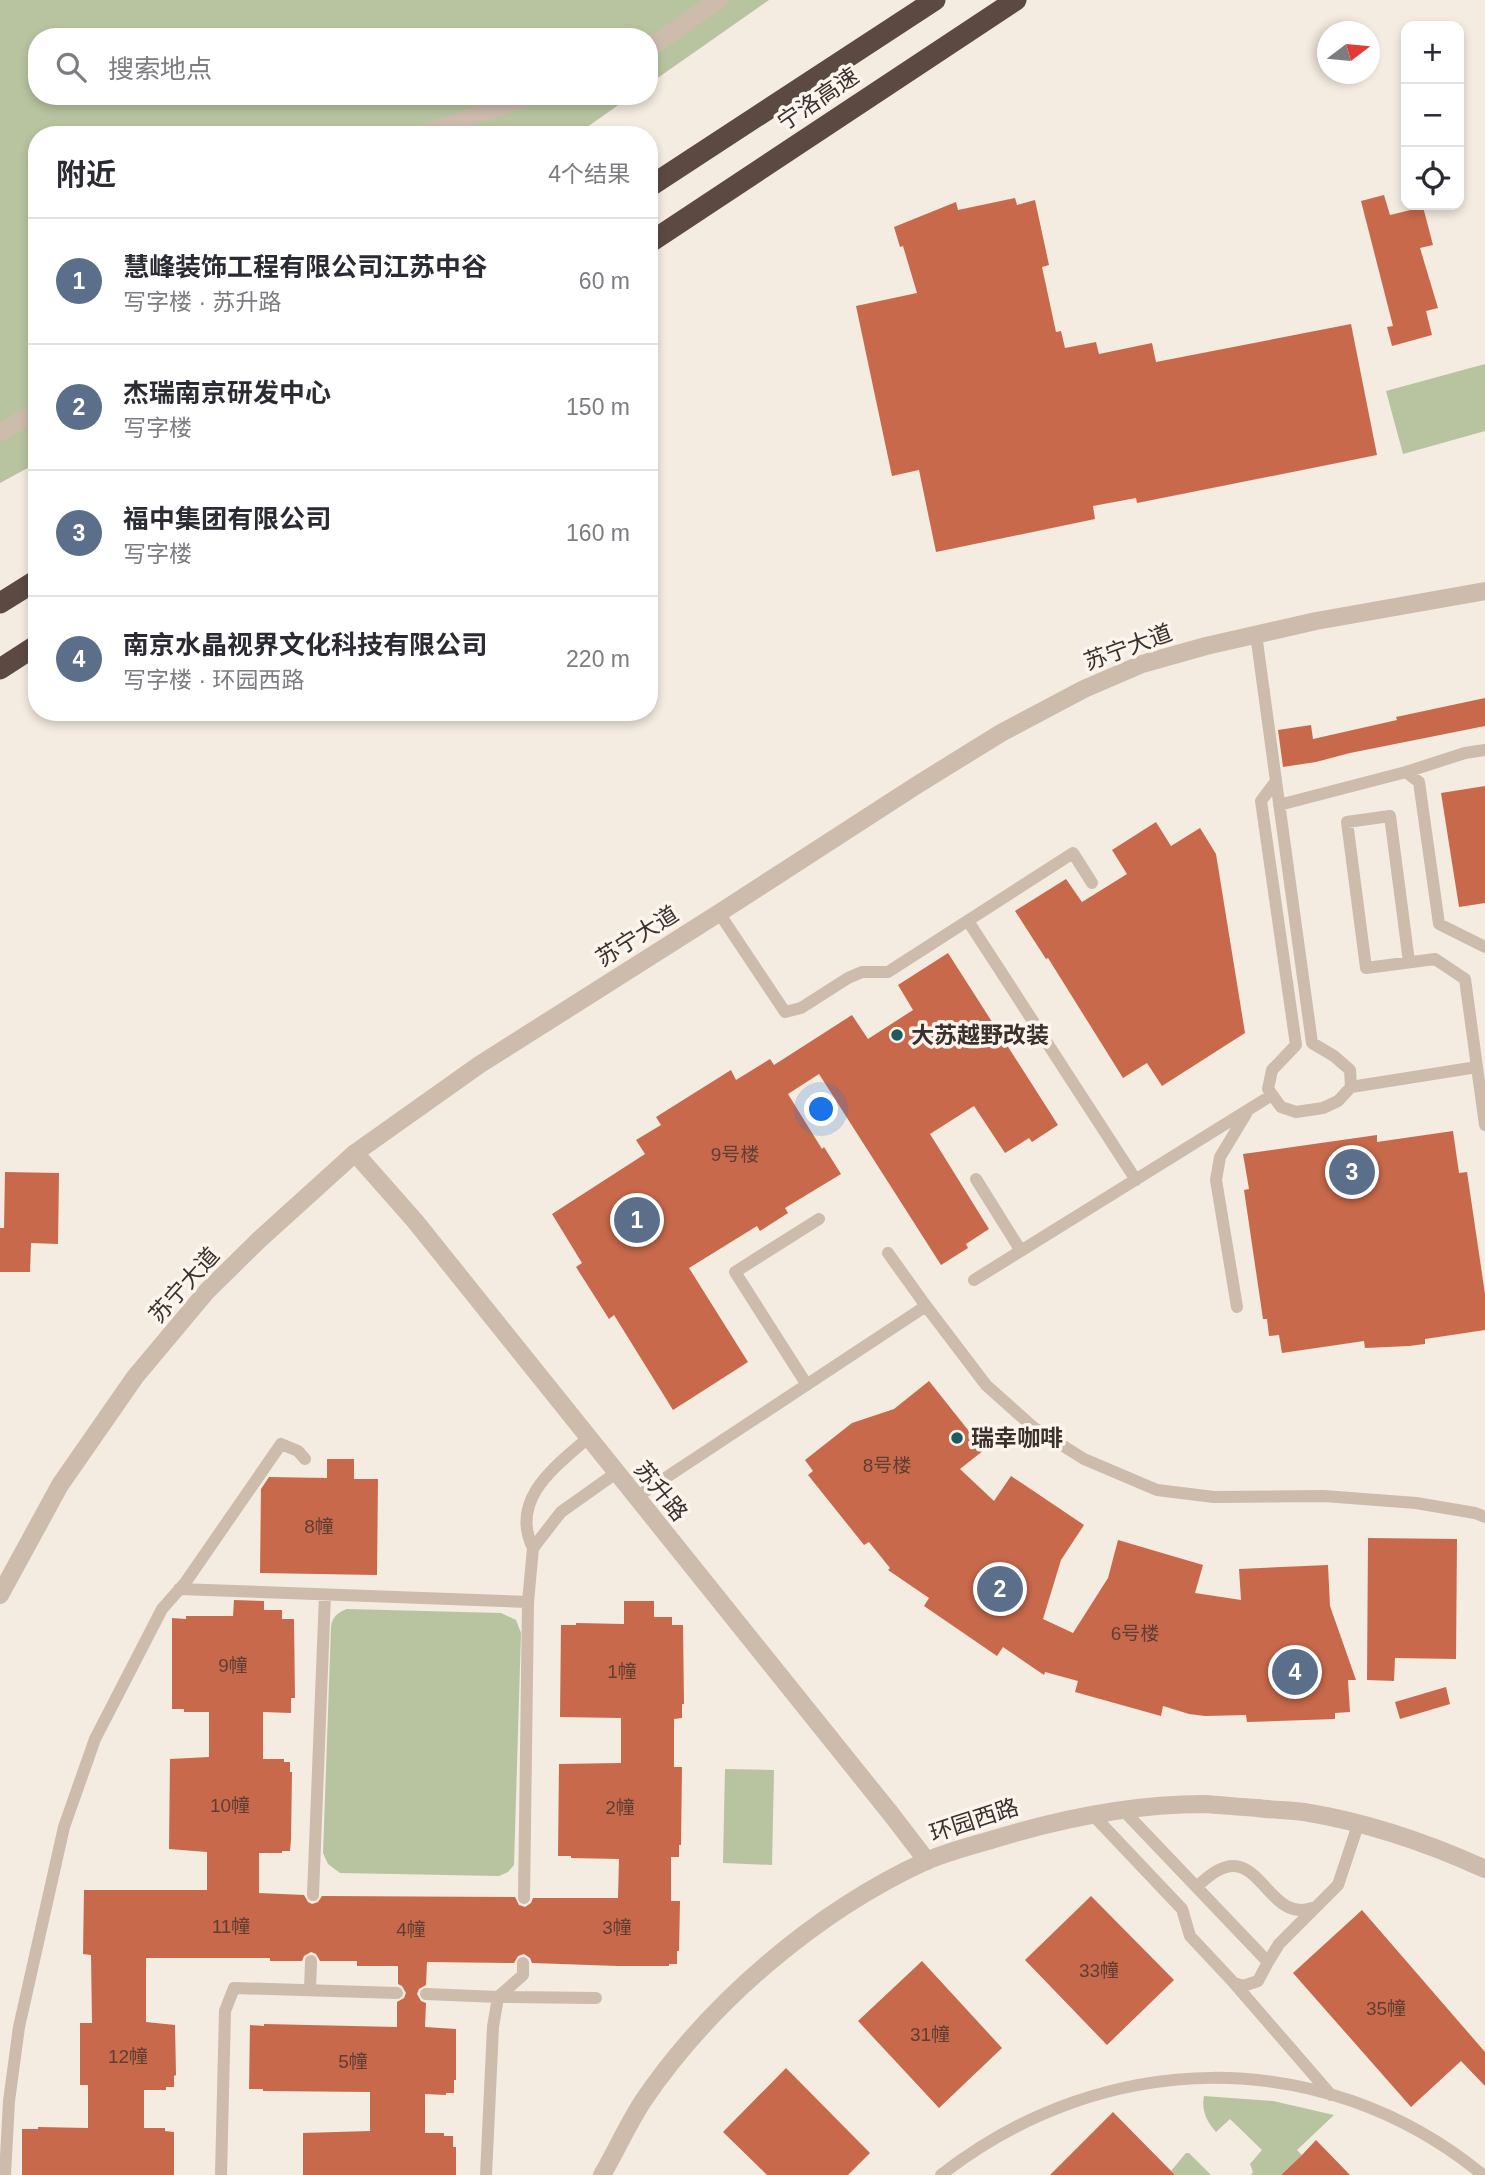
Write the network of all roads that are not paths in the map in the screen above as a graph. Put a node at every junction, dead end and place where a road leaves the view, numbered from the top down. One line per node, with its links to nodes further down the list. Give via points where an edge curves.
1 (719, 0): 4 (street)
2 (935, 0): 7 (highway, 宁洛高速)
3 (1016, 0): 8 (highway, 宁洛高速)
4 (658, 42)
5 (505, 105): 6 (street)
6 (446, 126)
7 (658, 181)
8 (658, 237)
9 (28, 417): 10 (street)
10 (0, 432)
11 (28, 586): 13 (highway)
12 (1485, 591): 14 (street, 苏宁大道)
13 (0, 603)
14 (1256, 634): 19 (lane); 22 (street, 苏宁大道, via 1142,664 1072,695 1001,733)
15 (28, 651): 16 (highway)
16 (0, 669)
17 (1485, 751): 18 (lane)
18 (1406, 772): 20 (lane); 24 (lane, via 1419,782 1439,924)
19 (1276, 782): 20 (lane); 28 (lane, via 1261,801 1296,1045 1272,1070 1268,1089)
20 (1279, 806): 27 (lane, via 1312,1043 1350,1070)
21 (1092, 883): 23 (lane, via 1073,853)
22 (719, 913): 23 (lane, via 785,1013 862,972 888,972); 31 (street, 苏宁大道, via 479,1065)
23 (968, 921): 33 (lane)
24 (1485, 947)
25 (1409, 962): 25 (lane, via 1366,968 1347,822 1390,816); 26 (lane, via 1435,959 1465,979)
26 (1477, 1067): 27 (lane); 30 (lane)
27 (1352, 1087): 28 (lane, via 1323,1108 1296,1112 1281,1107)
28 (1272, 1095): 29 (lane)
29 (1248, 1110): 33 (lane); 39 (lane, via 1220,1157 1216,1180)
30 (1485, 1125)
31 (355, 1153): 41 (street, 苏升路); 48 (street, 苏宁大道, via 207,1292 135,1377 60,1485)
32 (976, 1179): 35 (lane)
33 (1136, 1180): 35 (lane)
34 (819, 1219): 40 (lane, via 735,1272)
35 (1021, 1251): 37 (lane)
36 (888, 1253): 38 (lane)
37 (974, 1280)
38 (926, 1306): 40 (lane); 45 (lane, via 986,1385 1033,1427 1084,1458 1157,1490 1214,1497 1324,1496 1416,1503)
39 (1237, 1307)
40 (807, 1385): 44 (lane)
41 (587, 1438): 43 (street, 苏升路); 46 (lane, via 534,1491 527,1513)
42 (305, 1460): 47 (lane, via 298,1451 281,1444)
43 (616, 1473): 44 (street, 苏升路); 46 (lane, via 561,1512)
44 (635, 1497): 54 (street, 苏升路)
45 (1485, 1517)
46 (533, 1548): 50 (lane)
47 (179, 1589): 49 (lane); 70 (lane, via 162,1609 95,1739 64,1827 19,2027)
48 (0, 1595)
49 (325, 1595): 50 (lane); 57 (lane)
50 (528, 1602): 58 (lane)
51 (1123, 1810): 52 (street, 环园西路); 53 (street, 环园西路, via 1203,1804 1303,1812); 56 (lane)
52 (1093, 1815): 54 (street, 环园西路, via 1044,1824); 63 (lane, via 1182,1909 1190,1936)
53 (1358, 1825): 55 (street, 环园西路, via 1451,1853); 59 (lane, via 1338,1885)
54 (927, 1861): 73 (street, 环园西路, via 845,1906 752,1978 695,2035 643,2102)
55 (1485, 1869)
56 (1197, 1887): 59 (lane, via 1216,1870 1236,1866 1254,1875 1288,1908 1302,1911); 61 (lane)
57 (313, 1895)
58 (524, 1898)
59 (1315, 1907): 61 (lane)
60 (311, 1961): 64 (lane)
61 (1268, 1962): 63 (lane, via 1258,1981 1243,1986)
62 (523, 1963): 67 (lane, via 523,1975)
63 (1234, 1983): 69 (lane)
64 (310, 1989): 65 (lane); 71 (lane, via 234,1988 225,2011)
65 (397, 1993)
66 (426, 1994): 67 (lane)
67 (498, 1997): 68 (lane); 72 (lane)
68 (596, 1998)
69 (1331, 2095): 74 (lane, via 1256,2080 1205,2078 1141,2084 1091,2095 1031,2118); 75 (lane, via 1403,2123)
70 (5, 2175)
71 (221, 2175)
72 (486, 2175)
73 (602, 2175)
74 (941, 2175)
75 (1483, 2175)

